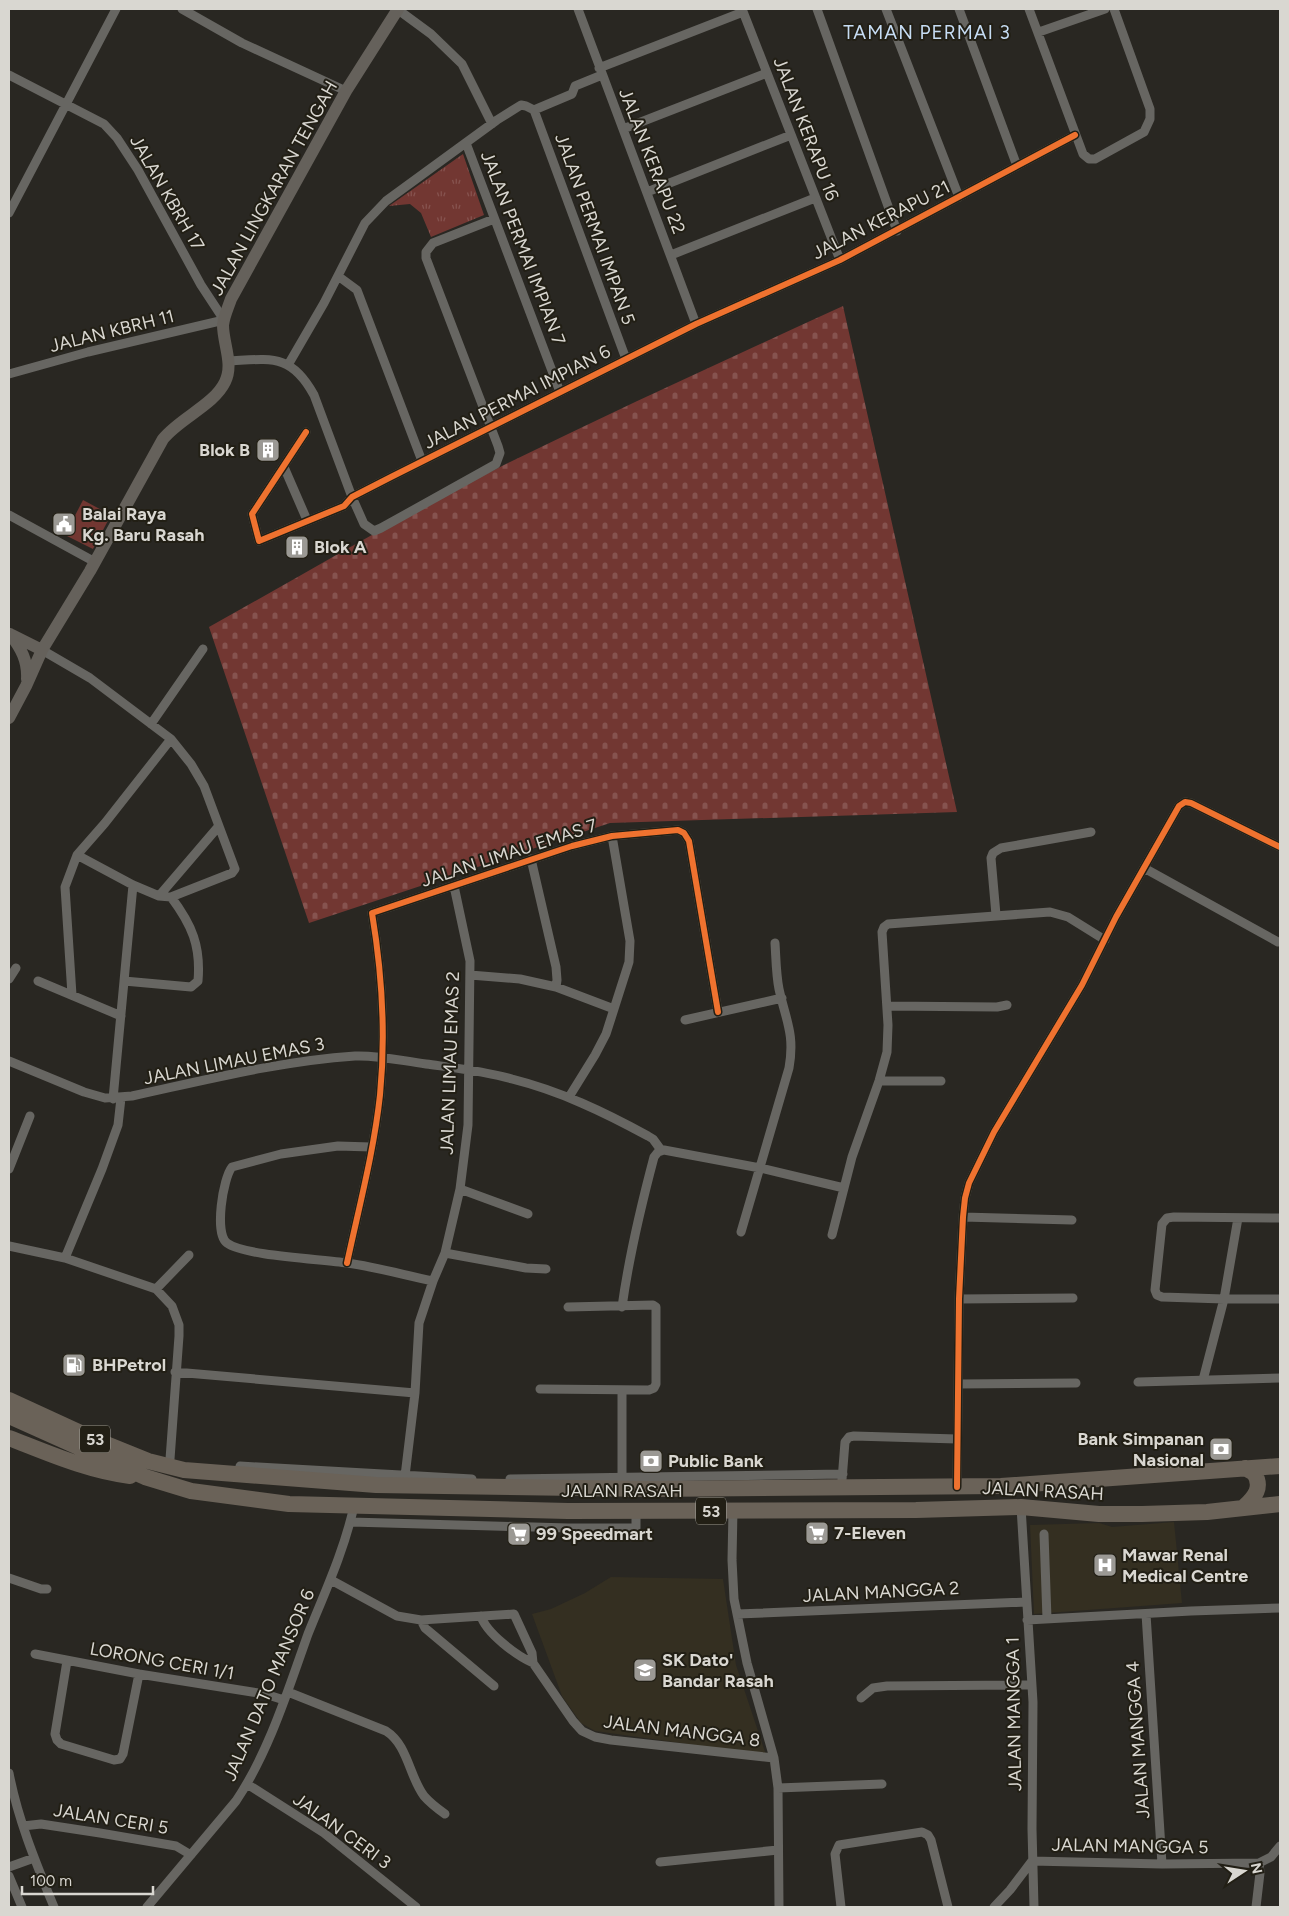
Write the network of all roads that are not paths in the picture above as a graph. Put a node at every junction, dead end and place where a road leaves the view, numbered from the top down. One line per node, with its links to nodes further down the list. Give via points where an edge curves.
1 (116, 9): 17 (street)
2 (182, 9): 16 (street, via 242,43)
3 (398, 9): 16 (street, JALAN LINGKARAN TENGAH); 19 (street, via 431,34 462,64)
4 (578, 9): 13 (street, JALAN KERAPU 22)
5 (817, 9): 30 (street)
6 (886, 9): 26 (street)
7 (959, 9): 24 (street)
8 (1029, 9): 12 (street)
9 (1104, 9): 12 (street)
10 (1114, 9): 22 (street, via 1150,109 1150,119 1144,132 1095,159 1083,154)
11 (742, 10): 13 (street); 14 (street, JALAN KERAPU 16)
12 (1039, 32): 22 (street)
13 (601, 71): 18 (street, via 575,86 572,94); 20 (street, JALAN KERAPU 22)
14 (767, 73): 20 (street); 21 (street, JALAN KERAPU 16)
15 (9, 75): 17 (street, JALAN KBRH 17)
16 (346, 91): 34 (street, JALAN LINGKARAN TENGAH, via 231,299)
17 (67, 105): 28 (street); 34 (street, JALAN KBRH 17, via 104,124 117,138)
18 (534, 110): 19 (street, via 520,105); 36 (street, JALAN PERMAI IMPAN 5)
19 (492, 124): 23 (street)
20 (623, 130): 25 (street, JALAN KERAPU 22)
21 (791, 135): 25 (street); 27 (street, JALAN KERAPU 16)
22 (1075, 135): 24 (street, JALAN KERAPU 21)
23 (466, 144): 29 (street, JALAN PERMAI IMPIAN 7); 33 (street, via 373,212 364,223)
24 (1017, 166): 26 (street, JALAN KERAPU 21)
25 (647, 192): 31 (street, JALAN KERAPU 22)
26 (959, 197): 30 (street, JALAN KERAPU 21)
27 (815, 198): 31 (street); 32 (street, JALAN KERAPU 16)
28 (9, 213)
29 (494, 220): 40 (street, JALAN PERMAI IMPIAN 7); 41 (street, via 433,243 426,258)
30 (897, 231): 32 (street, JALAN KERAPU 21)
31 (671, 255): 35 (street, JALAN KERAPU 22)
32 (840, 260): 35 (street, JALAN KERAPU 21)
33 (338, 276): 38 (street); 43 (street, via 357,290)
34 (224, 320): 37 (street, JALAN LINGKARAN TENGAH); 39 (street, JALAN KBRH 11)
35 (696, 324): 36 (street, JALAN PERMAI IMPIAN 6)
36 (626, 359): 40 (street, JALAN PERMAI IMPIAN 6)
37 (228, 361): 38 (street, via 268,359); 48 (street, JALAN LINGKARAN TENGAH, via 228,376 223,386 208,403 172,428 164,439)
38 (288, 364): 45 (street, via 306,380 314,396)
39 (9, 374)
40 (560, 392): 41 (street, JALAN PERMAI IMPIAN 6)
41 (491, 427): 43 (street, JALAN PERMAI IMPIAN 6); 45 (street, via 500,453 496,464 381,528 374,530 364,524)
42 (306, 432): 44 (street)
43 (422, 461): 45 (street, JALAN PERMAI IMPIAN 6)
44 (284, 467): 47 (street); 47 (street, JALAN PERMAI IMPIAN 6, via 252,514 259,541)
45 (352, 498): 47 (street, JALAN PERMAI IMPIAN 6, via 344,506)
46 (9, 515): 48 (street)
47 (307, 520)
48 (95, 562): 51 (street, JALAN LINGKARAN TENGAH)
49 (9, 634): 51 (street); 52 (street, via 25,658)
50 (203, 649): 54 (street)
51 (42, 650): 52 (street, JALAN LINGKARAN TENGAH); 54 (street, via 90,678)
52 (26, 686): 53 (street, JALAN LINGKARAN TENGAH)
53 (9, 718)
54 (151, 724): 55 (street)
55 (171, 738): 56 (street, via 204,786); 60 (street)
56 (218, 827): 65 (street); 66 (street, via 235,869)
57 (1091, 832): 67 (street, via 1001,848 993,853)
58 (612, 836): 61 (street, JALAN LIMAU EMAS 7); 81 (street, via 630,941 629,962); 82 (street, JALAN LIMAU EMAS 7, via 678,830 684,833 689,842)
59 (1280, 847): 62 (street, via 1185,802 1179,806)
60 (77, 855): 63 (street); 77 (street, via 65,887)
61 (531, 859): 64 (street, JALAN LIMAU EMAS 7); 76 (street, via 557,974)
62 (1144, 868): 68 (street); 69 (street)
63 (133, 885): 65 (street); 75 (street)
64 (454, 886): 72 (street, JALAN LIMAU EMAS 2); 85 (street, JALAN LIMAU EMAS 7, via 372,913 380,969)
65 (159, 896): 66 (street)
66 (171, 897): 75 (street, via 196,940 198,981 191,988)
67 (996, 915): 68 (street, via 1061,914); 80 (street, via 888,924 884,927)
68 (1105, 940): 100 (street, via 1082,985 994,1132 969,1183)
69 (1278, 942)
70 (775, 943): 78 (street, via 778,988)
71 (16, 968): 73 (street)
72 (470, 975): 76 (street, via 520,979); 87 (street, JALAN LIMAU EMAS 2)
73 (9, 979)
74 (38, 981): 77 (street)
75 (124, 981): 83 (street)
76 (556, 987): 81 (street)
77 (72, 995): 83 (street)
78 (782, 998): 82 (street); 95 (street, via 792,1040 791,1056)
79 (1007, 1004): 80 (street, via 997,1007)
80 (888, 1006): 88 (street, via 887,1052)
81 (614, 1009): 90 (street, via 596,1055)
82 (718, 1012): 84 (street)
83 (120, 1016): 91 (street)
84 (685, 1020)
85 (382, 1056): 87 (street, JALAN LIMAU EMAS 3); 91 (street, JALAN LIMAU EMAS 3, via 356,1056 270,1067); 93 (street)
86 (9, 1061): 91 (street, JALAN LIMAU EMAS 3, via 84,1092)
87 (469, 1070): 90 (street, JALAN LIMAU EMAS 3, via 513,1079); 98 (street, JALAN LIMAU EMAS 2, via 468,1125)
88 (879, 1080): 89 (street); 97 (street)
89 (941, 1081)
90 (569, 1097): 94 (street, JALAN LIMAU EMAS 3, via 648,1136)
91 (117, 1098): 109 (street, via 118,1125)
92 (30, 1116): 96 (street)
93 (372, 1148): 110 (street); 110 (street, via 338,1146 281,1154 236,1164 227,1176 220,1231 226,1243 251,1251)
94 (661, 1150): 95 (street); 119 (street, via 654,1157 640,1210)
95 (760, 1168): 97 (street); 104 (street)
96 (9, 1169)
97 (844, 1188): 105 (street)
98 (460, 1189): 99 (street); 107 (street, JALAN LIMAU EMAS 2)
99 (528, 1214)
100 (963, 1217): 103 (street); 115 (street)
101 (1238, 1218): 102 (street); 116 (street); 116 (street, via 1170,1217 1162,1224 1157,1295)
102 (1280, 1218)
103 (1072, 1220)
104 (741, 1232)
105 (832, 1235)
106 (9, 1246): 109 (street)
107 (445, 1253): 111 (street); 112 (street, JALAN LIMAU EMAS 2)
108 (189, 1255): 113 (street)
109 (65, 1258): 113 (street)
110 (347, 1263): 112 (street)
111 (546, 1269)
112 (433, 1281): 129 (street, JALAN LIMAU EMAS 2, via 419,1323)
113 (156, 1289): 120 (street, via 176,1315 179,1330)
114 (1073, 1298): 115 (street)
115 (959, 1299): 125 (street)
116 (1224, 1299): 117 (street); 122 (street)
117 (1280, 1299)
118 (568, 1307): 119 (street)
119 (622, 1307): 128 (street, via 653,1306 657,1311 656,1384 649,1390)
120 (176, 1372): 129 (street); 135 (street)
121 (1280, 1378): 122 (street)
122 (1203, 1380): 123 (street)
123 (1138, 1382)
124 (1076, 1383): 125 (street)
125 (958, 1384): 133 (street)
126 (9, 1387): 134 (highway)
127 (540, 1390): 128 (street)
128 (622, 1391): 141 (street)
129 (415, 1393): 139 (street, JALAN LIMAU EMAS 2)
130 (9, 1400): 138 (highway, JALAN RASAH / 53, via 148,1461)
131 (9, 1416): 140 (highway, JALAN RASAH / 53)
132 (9, 1438): 140 (highway, via 108,1474)
133 (957, 1439): 142 (street, via 851,1436 845,1442); 143 (street)
134 (139, 1452): 135 (street); 138 (highway)
135 (170, 1459): 139 (street, via 187,1463)
136 (1280, 1466): 137 (highway, JALAN RASAH / 53)
137 (1245, 1468): 143 (highway, JALAN RASAH / 53); 147 (highway, via 1254,1473 1258,1483 1256,1494)
138 (184, 1470): 142 (highway, JALAN RASAH / 53, via 376,1485 534,1488)
139 (405, 1476): 141 (street, via 497,1479)
140 (145, 1477): 145 (highway, JALAN RASAH / 53, via 191,1491 290,1504)
141 (622, 1477): 142 (street)
142 (842, 1481): 143 (highway, JALAN RASAH / 53)
143 (956, 1487)
144 (1280, 1504): 147 (highway, JALAN RASAH / 53)
145 (354, 1506): 149 (highway, JALAN RASAH / 53); 151 (street, JALAN DATO MANSOR 6)
146 (1021, 1507): 147 (highway, JALAN RASAH / 53, via 1142,1514); 148 (highway, JALAN RASAH / 53); 157 (street, JALAN MANGGA 1)
147 (1244, 1507)
148 (734, 1510): 150 (highway, JALAN RASAH / 53); 159 (street, via 733,1587)
149 (568, 1511): 150 (highway, JALAN RASAH / 53); 152 (street)
150 (636, 1511): 152 (street, via 636,1528)
151 (350, 1522): 152 (street); 155 (street, JALAN DATO MANSOR 6)
152 (568, 1528)
153 (1044, 1534): 164 (street)
154 (9, 1578): 156 (street)
155 (331, 1580): 162 (street, via 397,1616); 171 (street, JALAN DATO MANSOR 6)
156 (47, 1589)
157 (1026, 1602): 159 (street, JALAN MANGGA 2); 163 (street, JALAN MANGGA 1)
158 (1280, 1608): 160 (street)
159 (737, 1614): 173 (street, via 747,1663)
160 (1146, 1614): 164 (street); 187 (street, JALAN MANGGA 4)
161 (481, 1616): 162 (street); 167 (street, JALAN MANGGA 8, via 492,1632 521,1658); 167 (street, JALAN MANGGA 8, via 514,1614)
162 (421, 1620): 170 (street, via 425,1628)
163 (1027, 1620): 164 (street); 169 (street, JALAN MANGGA 1)
164 (1047, 1620)
165 (35, 1654): 166 (street, LORONG CERI 1/1)
166 (67, 1661): 168 (street, LORONG CERI 1/1); 168 (street, via 55,1734 57,1740 114,1760 124,1754)
167 (533, 1663): 173 (street, JALAN MANGGA 8, via 573,1721 588,1735)
168 (139, 1674): 171 (street, LORONG CERI 1/1)
169 (1032, 1685): 172 (street, via 887,1686 872,1688); 184 (street, JALAN MANGGA 1)
170 (494, 1686)
171 (286, 1696): 175 (street, JALAN DATO MANSOR 6); 178 (street, LORONG CERI 1/1, via 393,1735 424,1796)
172 (861, 1698)
173 (774, 1758): 177 (street)
174 (9, 1773): 179 (street)
175 (247, 1784): 182 (street, JALAN DATO MANSOR 6); 193 (street, JALAN CERI 3, via 324,1833)
176 (882, 1784): 177 (street)
177 (778, 1788): 181 (street)
178 (445, 1814)
179 (23, 1826): 182 (street, JALAN CERI 5, via 41,1824 176,1846); 183 (street)
180 (1280, 1846): 186 (street)
181 (778, 1850): 185 (street); 194 (street)
182 (191, 1855): 192 (street, JALAN DATO MANSOR 6)
183 (34, 1858): 188 (street); 191 (street)
184 (1032, 1861): 187 (street, JALAN MANGGA 5); 197 (street); 198 (street, JALAN MANGGA 1)
185 (660, 1862)
186 (1259, 1863): 187 (street, JALAN MANGGA 5); 199 (street)
187 (1162, 1864)
188 (9, 1867)
189 (9, 1876): 190 (street)
190 (22, 1907)
191 (54, 1907)
192 (147, 1907)
193 (416, 1907)
194 (779, 1907)
195 (841, 1907): 196 (street, via 836,1854 839,1845 922,1832 931,1840)
196 (948, 1907)
197 (994, 1907)
198 (1034, 1907)
199 (1256, 1907)

